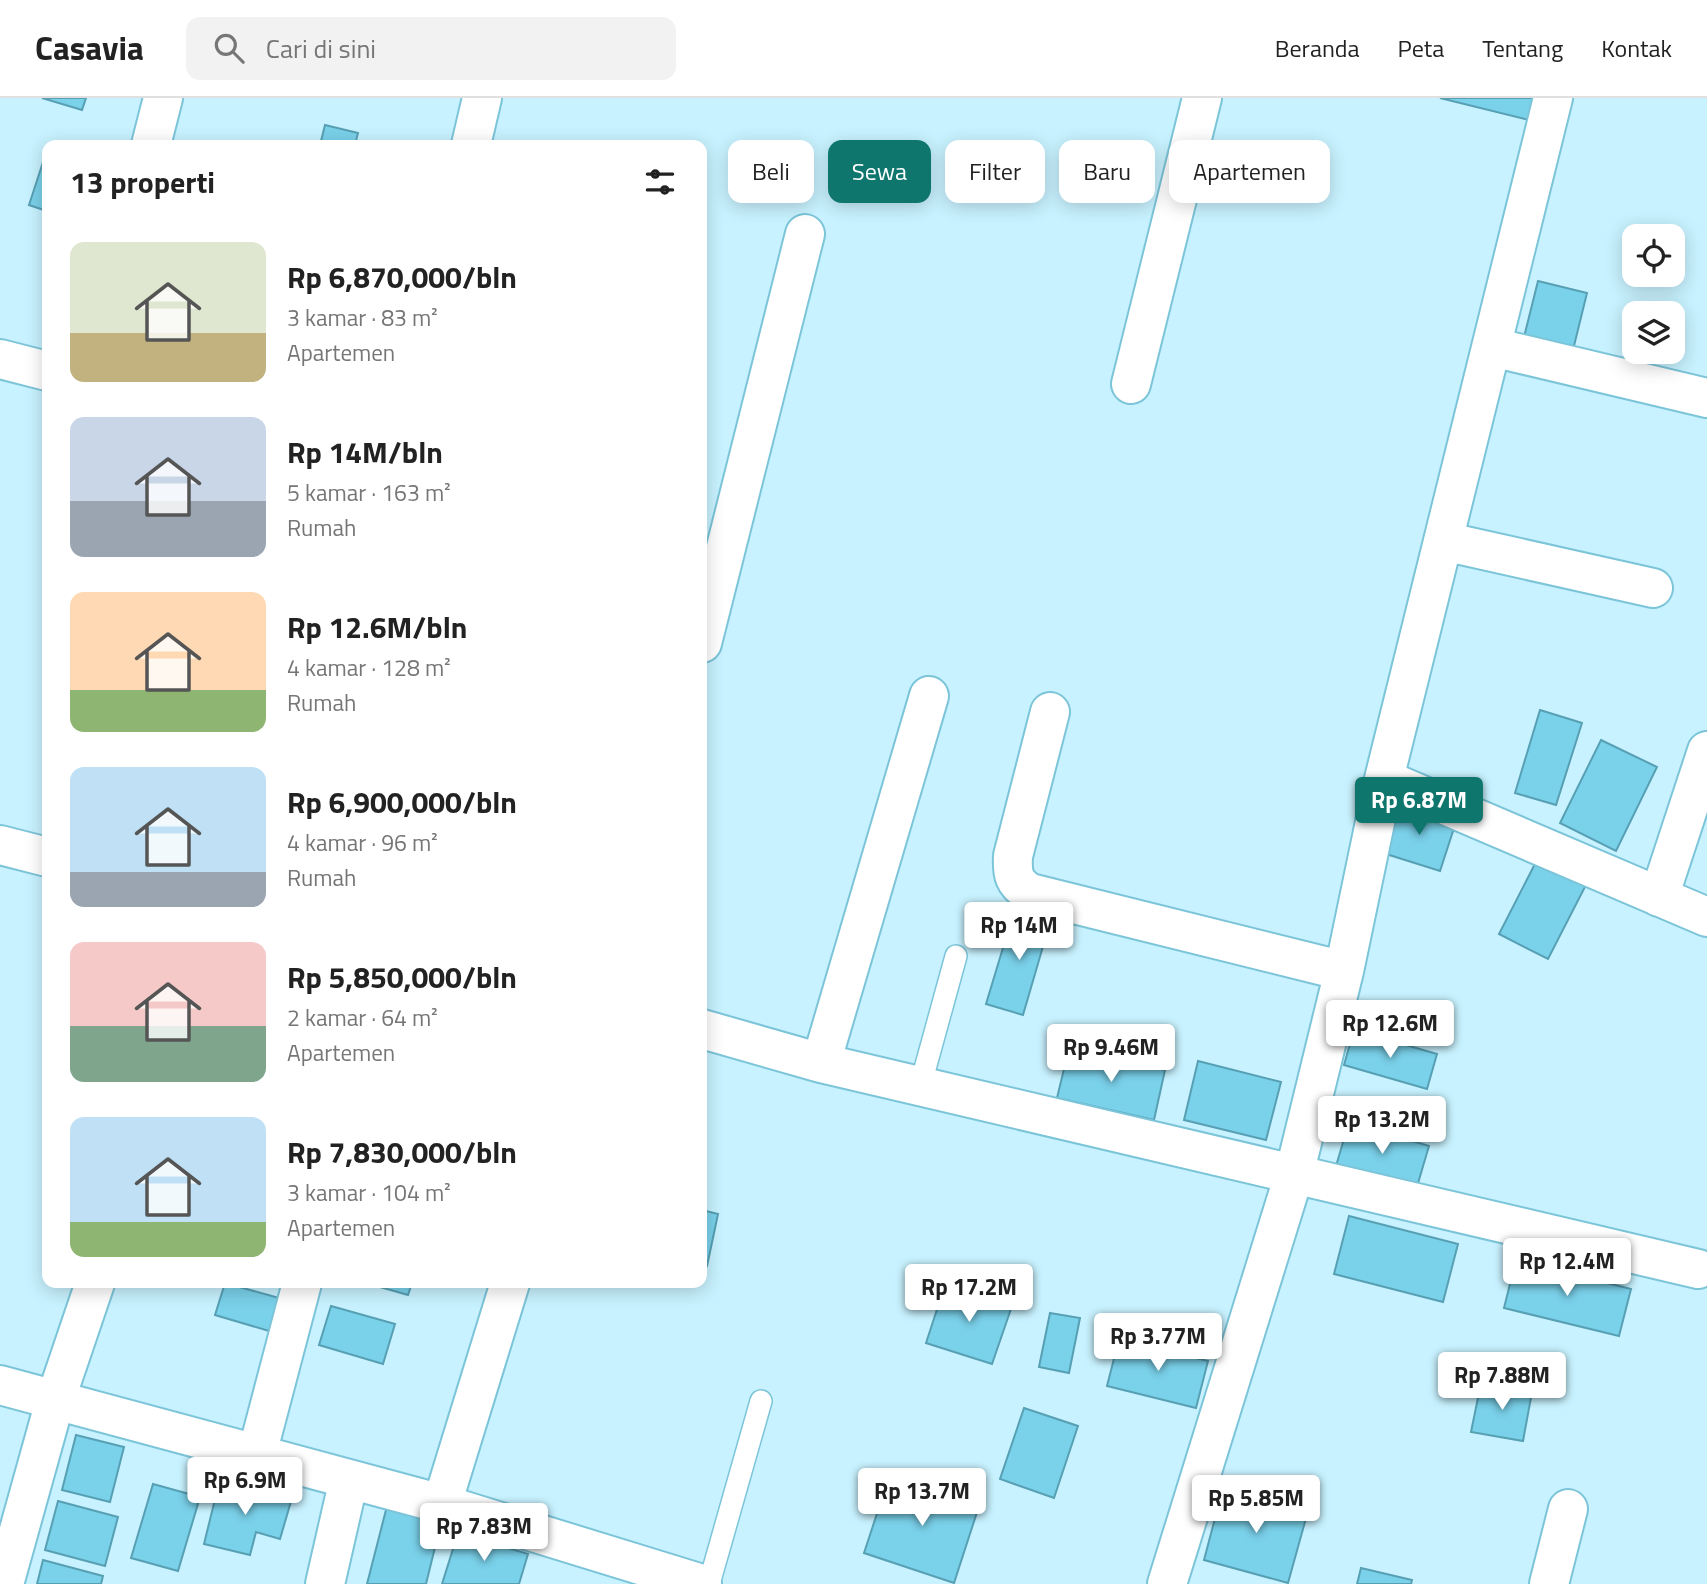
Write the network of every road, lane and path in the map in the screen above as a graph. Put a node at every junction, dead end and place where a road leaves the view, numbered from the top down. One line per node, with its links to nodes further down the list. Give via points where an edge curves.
1 (163, 98): 5 (street)
2 (482, 98): 6 (street)
3 (1202, 98): 11 (street)
4 (1553, 98): 8 (street)
5 (152, 140)
6 (472, 140)
7 (805, 234): 13 (street)
8 (1492, 347): 12 (street); 14 (street)
9 (0, 359): 10 (street)
10 (42, 370)
11 (1131, 384)
12 (1707, 398)
13 (716, 518): 16 (street)
14 (1443, 541): 15 (street); 20 (street)
15 (1653, 588)
16 (707, 598)
17 (929, 696): 28 (street)
18 (1050, 712): 26 (street, via 1013,856 1019,886 1030,893)
19 (1707, 751): 23 (street)
20 (1384, 779): 23 (street); 26 (street)
21 (2, 854): 22 (street)
22 (42, 857)
23 (1659, 897): 24 (street)
24 (1707, 917)
25 (956, 956): 29 (lane)
26 (1344, 971): 30 (street)
27 (707, 1030): 28 (street)
28 (821, 1063): 29 (street)
29 (920, 1087): 30 (street)
30 (1293, 1175): 31 (street); 46 (street)
31 (1698, 1269)
32 (93, 1288): 36 (street)
33 (301, 1288): 38 (street)
34 (508, 1288): 40 (street)
35 (0, 1385): 36 (street)
36 (55, 1401): 38 (street); 42 (street)
37 (761, 1401): 45 (lane)
38 (257, 1454): 39 (street)
39 (349, 1479): 40 (street); 43 (street)
40 (442, 1504): 44 (street)
41 (1568, 1509): 47 (street)
42 (4, 1584)
43 (325, 1584)
44 (702, 1584)
45 (709, 1584)
46 (1167, 1584)
47 (1549, 1584)

